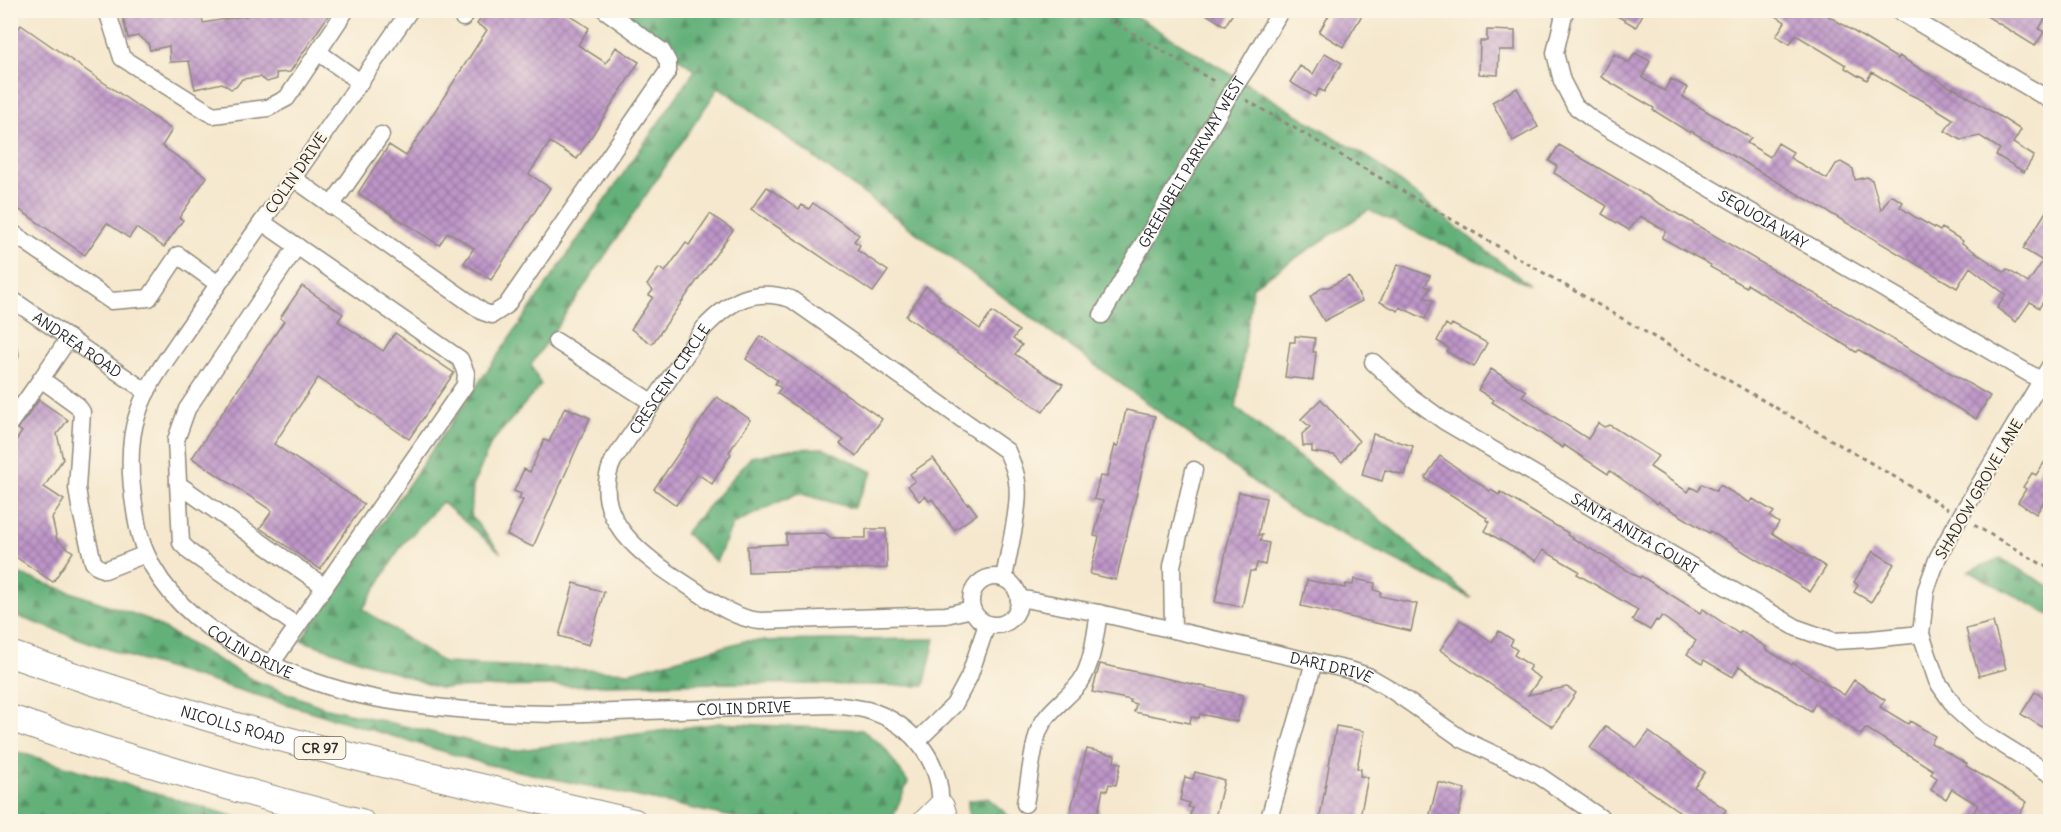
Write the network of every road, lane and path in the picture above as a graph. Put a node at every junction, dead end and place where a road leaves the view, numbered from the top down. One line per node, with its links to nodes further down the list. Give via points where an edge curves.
1 (109, 10): 9 (street, via 122,58 213,115 268,108 287,98)
2 (346, 10): 9 (street)
3 (410, 10): 10 (street, COLIN DRIVE)
4 (605, 10): 15 (street, via 662,51 668,71 500,312 483,312)
5 (1093, 10): 11 (path)
6 (1281, 10): 11 (street, GREENBELT PARKWAY WEST)
7 (1565, 10): 27 (street, SEQUOIA WAY, via 1555,53 1562,81 1575,106)
8 (1897, 10): 12 (street)
9 (318, 52): 10 (street)
10 (360, 82): 14 (street, COLIN DRIVE)
11 (1231, 92): 21 (street, GREENBELT PARKWAY WEST); 33 (path)
12 (2050, 100)
13 (381, 135): 15 (street)
14 (293, 178): 15 (street); 16 (street, COLIN DRIVE)
15 (331, 206)
16 (262, 222): 18 (street); 19 (street, COLIN DRIVE)
17 (10, 231): 19 (street, via 111,301 149,298 178,255)
18 (297, 246): 32 (street, via 183,417 176,440); 37 (street, via 460,358 466,373 465,385)
19 (218, 284): 28 (street, COLIN DRIVE)
20 (10, 298): 22 (street, ANDREA ROAD)
21 (1102, 315)
22 (69, 338): 26 (street); 28 (street, ANDREA ROAD)
23 (556, 341): 29 (street)
24 (1374, 362): 44 (street, SANTA ANITA COURT, via 1444,421 1797,628 1834,640)
25 (2050, 366): 27 (street, SHADOW GROVE LANE)
26 (41, 379): 30 (street); 34 (street, via 82,412 77,488 93,562 110,570)
27 (2042, 381): 33 (street, SHADOW GROVE LANE)
28 (147, 392): 34 (street, COLIN DRIVE, via 137,415 131,462 135,514)
29 (653, 403): 36 (street, CRESCENT CIRCLE, via 704,328 722,309 762,294 791,299 1006,451 1018,484); 39 (street, CRESCENT CIRCLE, via 613,461 606,486 611,512 624,535 641,553 730,614 760,621 946,615)
30 (10, 423)
31 (1194, 470): 43 (street, via 1172,566)
32 (178, 484): 37 (street); 42 (street, via 179,529 185,548)
33 (1960, 517): 35 (path); 44 (street, SHADOW GROVE LANE, via 1938,557 1926,590)
34 (146, 554): 47 (street, COLIN DRIVE, via 173,595 194,617 216,634)
35 (2050, 569)
36 (1004, 579): 38 (street, via 1015,588); 39 (street, via 988,578 979,583 971,598)
37 (325, 587): 42 (street)
38 (1019, 598): 40 (street, DARI DRIVE); 41 (street, via 1018,610 1010,620 999,626)
39 (972, 609): 41 (street)
40 (1099, 614): 43 (street, DARI DRIVE); 51 (street, via 1087,669 1069,695 1045,718 1039,732)
41 (987, 624): 49 (street, via 969,677 954,705)
42 (297, 626): 47 (street)
43 (1173, 630): 46 (street, DARI DRIVE)
44 (1921, 633): 50 (street, SHADOW GROVE LANE, via 1937,681 1957,710 1979,730)
45 (10, 654): 54 (highway, NICOLLS ROAD / CR 97, via 279,738)
46 (1314, 662): 55 (street); 56 (street, DARI DRIVE, via 1368,676 1462,739 1538,774)
47 (271, 664): 49 (street, COLIN DRIVE, via 376,698 464,711 553,714 830,705 882,716)
48 (10, 718): 53 (highway, via 108,752)
49 (917, 741): 52 (street, COLIN DRIVE, via 939,780)
50 (2050, 774)
51 (1025, 804)
52 (938, 818)
53 (362, 822)
54 (634, 822)
55 (1268, 822)
56 (1607, 822)

